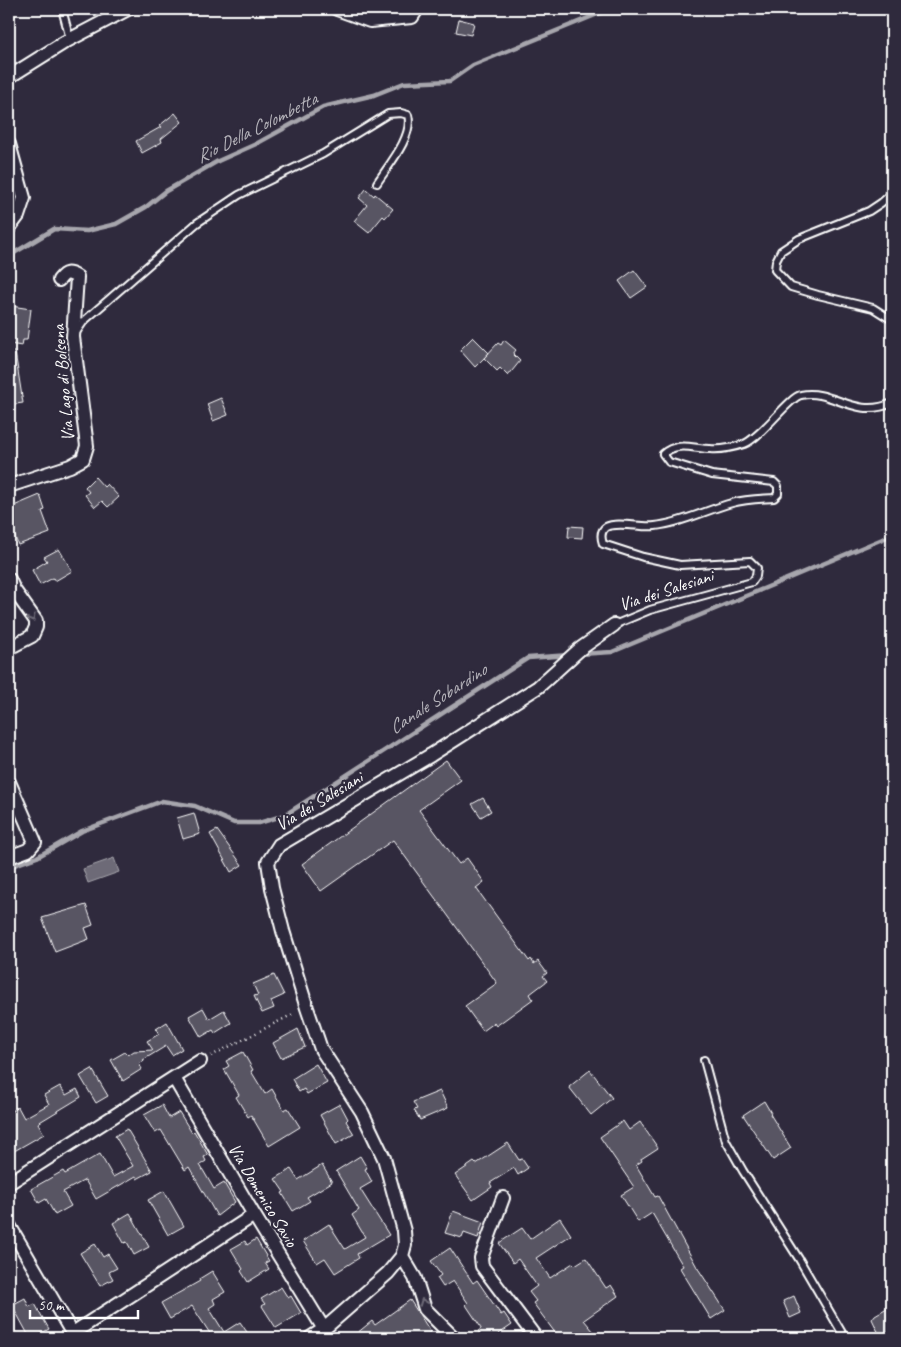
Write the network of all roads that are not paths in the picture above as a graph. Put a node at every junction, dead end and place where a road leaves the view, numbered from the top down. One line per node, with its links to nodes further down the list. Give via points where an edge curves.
1 (62, 9): 5 (lane)
2 (128, 9): 5 (street)
3 (337, 9): 4 (street, via 370,21 412,17)
4 (417, 9)
5 (70, 39): 6 (street)
6 (9, 77)
7 (9, 144): 10 (street, via 24,198 18,216)
8 (377, 183): 13 (lane, via 406,139 410,122 408,115 388,114 323,154 240,195 204,218 84,321)
9 (892, 184): 12 (lane, via 889,196 881,204 799,239 781,251 775,270 791,287 873,308)
10 (9, 228)
11 (58, 280): 13 (street, Via Lago di Bolsena, via 69,273 77,277)
12 (892, 320)
13 (73, 337): 15 (street, Via Lago di Bolsena, via 87,446 83,459)
14 (892, 403): 17 (lane, Via dei Salesiani, via 880,409 867,409 813,393 798,395 750,441 730,448 670,448 663,454 669,462 712,475 774,482 779,489 778,494 774,498 734,502 672,524 648,527 612,525 602,532 603,544 680,565 750,560 757,568 756,576 752,582 650,610)
15 (9, 486)
16 (9, 579): 18 (street, one-way to 18, via 36,621 32,636)
17 (614, 625): 28 (street, Via dei Salesiani, via 580,649 538,687 279,844 268,862 283,931 321,1049 362,1112 384,1158 404,1230)
18 (9, 648)
19 (9, 782): 20 (street, via 34,842 28,850)
20 (9, 857)
21 (704, 1060): 34 (lane, via 726,1141)
22 (200, 1061): 23 (street)
23 (174, 1078): 24 (street); 26 (street, Via Domenico Savio)
24 (9, 1183)
25 (503, 1198): 33 (street, via 481,1258 482,1266)
26 (254, 1215): 29 (street, Via Domenico Savio); 30 (street)
27 (9, 1225): 30 (street)
28 (402, 1256): 29 (street, via 388,1273); 32 (street, one-way to 28, via 425,1308 415,1278)
29 (324, 1329): 31 (street)
30 (74, 1336)
31 (310, 1338)
32 (454, 1338)
33 (536, 1338)
34 (845, 1338)

